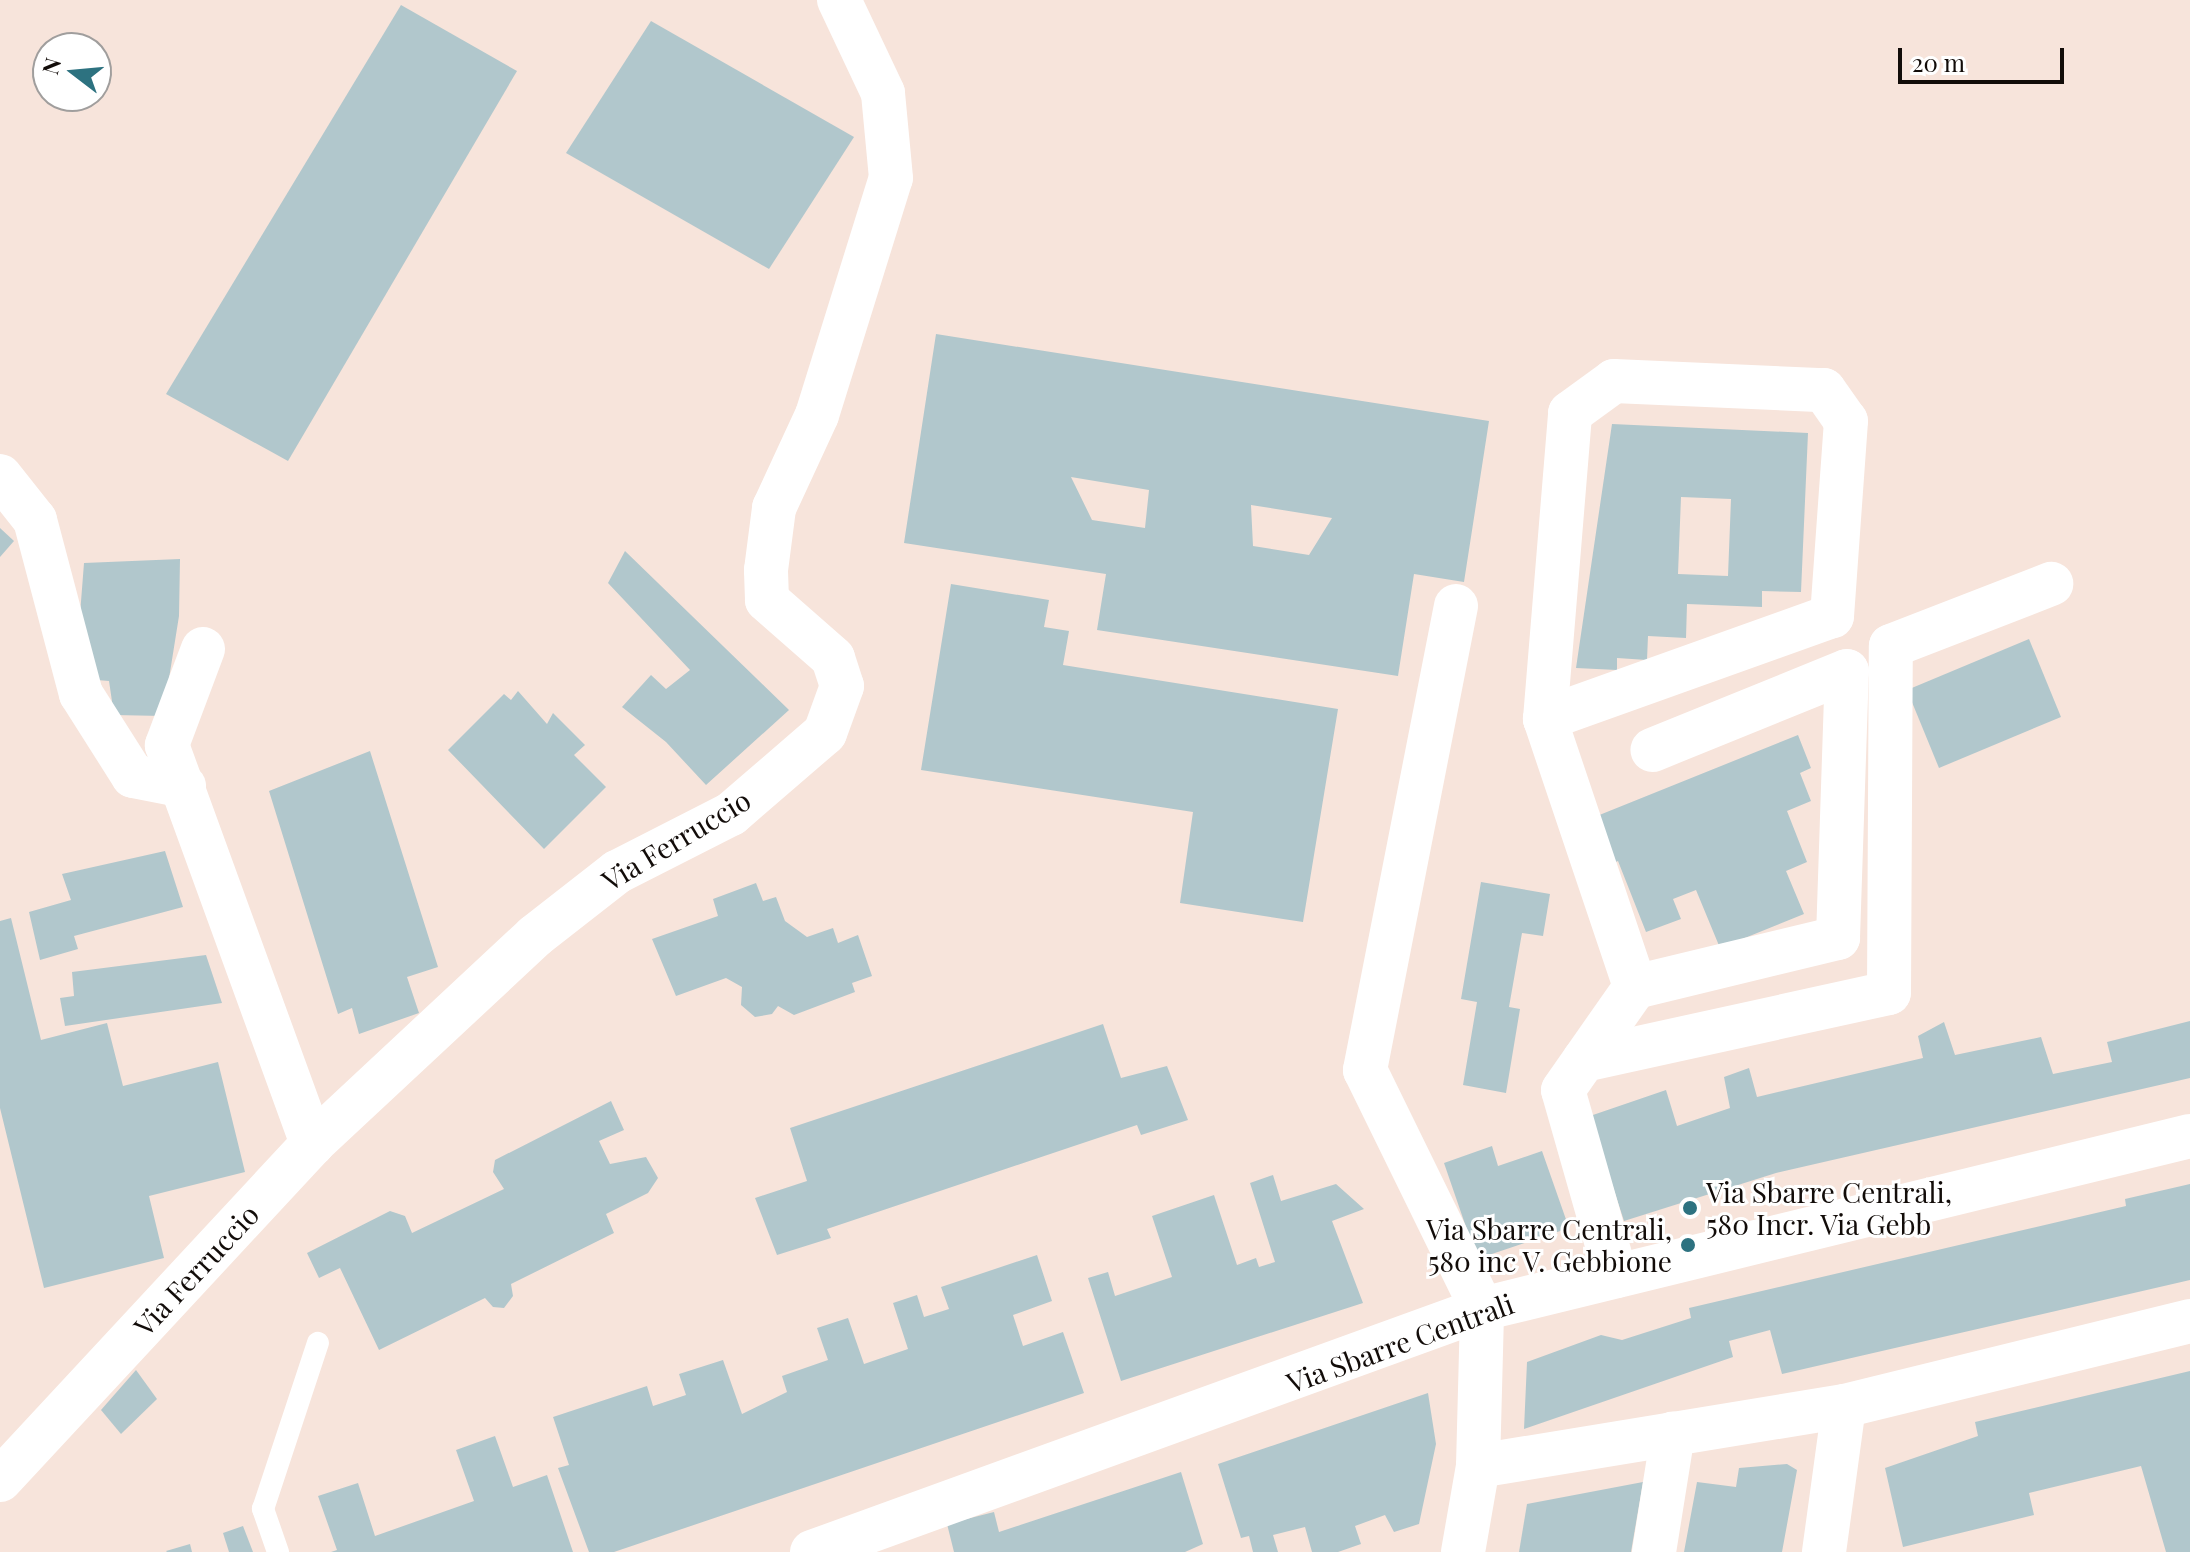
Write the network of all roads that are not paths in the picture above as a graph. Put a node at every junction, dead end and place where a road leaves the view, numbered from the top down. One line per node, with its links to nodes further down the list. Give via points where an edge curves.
1 (839, 0): 12 (street, Via Ferruccio, via 883,93 891,178 817,415 774,508 766,570 767,600 833,658 842,686 825,733 731,814 617,872 535,936)
2 (0, 476): 8 (street, via 35,520 81,694 133,776)
3 (2051, 584): 10 (street, via 1891,646 1889,993)
4 (1456, 606): 14 (street, via 1365,1070)
5 (203, 649): 8 (street, via 167,745)
6 (1545, 719): 6 (street, via 1832,616 1846,421 1824,390 1614,381 1570,413); 9 (street)
7 (1652, 750): 9 (street, via 1847,671 1838,938)
8 (184, 786): 12 (street)
9 (1635, 987): 10 (street)
10 (1584, 1060): 13 (street, via 1563,1090)
11 (2190, 1136): 13 (street, Via Sbarre Centrali)
12 (312, 1144): 20 (street, Via Ferruccio)
13 (1616, 1276): 14 (street, Via Sbarre Centrali)
14 (1482, 1309): 19 (street); 22 (street, Via Sbarre Centrali)
15 (2190, 1321): 17 (street)
16 (318, 1343): 21 (lane, via 263,1509)
17 (1844, 1406): 18 (street); 25 (street)
18 (1673, 1434): 19 (street); 24 (street)
19 (1478, 1466): 23 (street)
20 (0, 1480)
21 (278, 1552)
22 (812, 1552)
23 (1463, 1552)
24 (1654, 1552)
25 (1824, 1552)

